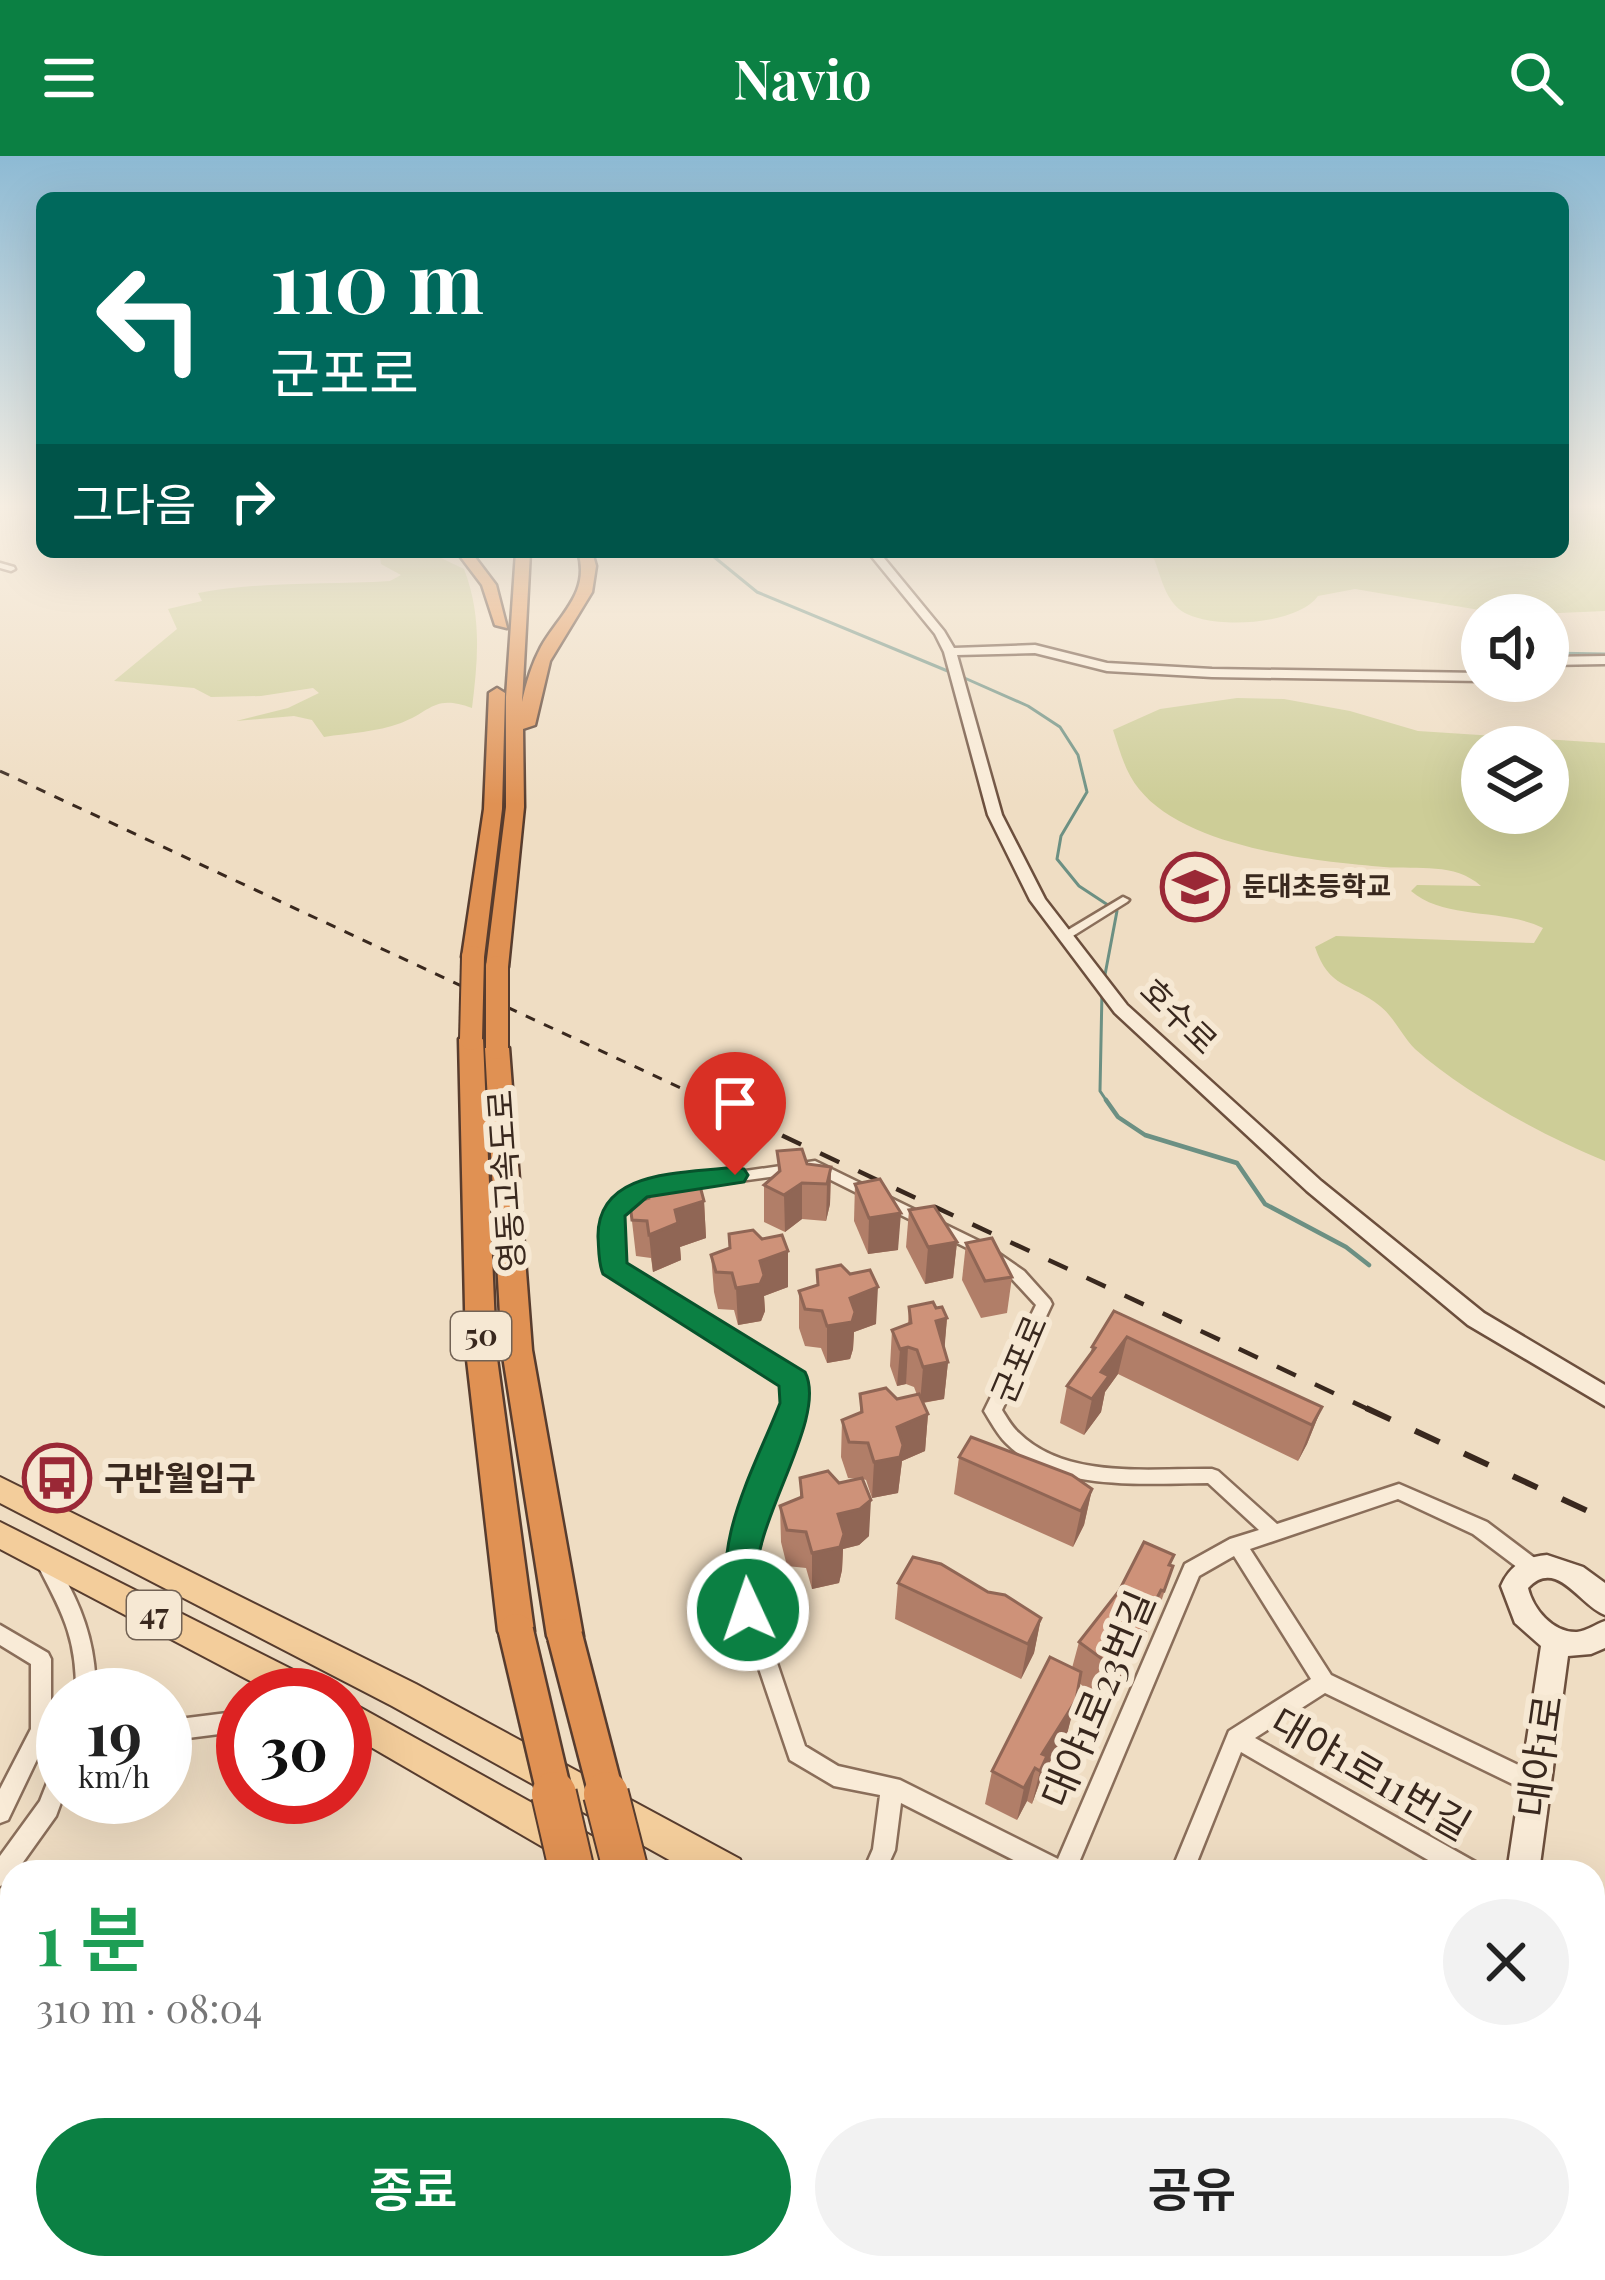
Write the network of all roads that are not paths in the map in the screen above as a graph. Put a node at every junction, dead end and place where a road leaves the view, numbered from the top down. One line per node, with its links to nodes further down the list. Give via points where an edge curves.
1 (496, 605): 6 (highway)
2 (505, 605): 6 (highway, 영동고속도로 / 50)
3 (520, 605): 11 (highway, 영동고속도로 / 50)
4 (577, 605): 11 (highway, via 538,675)
5 (917, 605): 7 (street, 호수로)
6 (502, 625): 14 (highway, 영동고속도로 / 50, bridge, via 493,809 473,957)
7 (951, 656): 10 (street, via 1035,650 1107,667); 13 (street, 호수로, via 994,815)
8 (1605, 660): 9 (street)
9 (1569, 661)
10 (1461, 677)
11 (515, 806): 14 (highway, 영동고속도로 / 50, bridge)
12 (1123, 900): 13 (street)
13 (1064, 936): 15 (street, 호수로, via 1121,1009 1314,1186 1476,1319)
14 (484, 1043): 36 (highway, 영동고속도로 / 50, bridge, via 481,1351 516,1631); 38 (highway, 영동고속도로 / 50, bridge, via 517,1350 565,1636)
15 (1605, 1397)
16 (0, 1489): 39 (main road, 47, via 404,1694)
17 (1275, 1533): 19 (street, 대야1로23번길); 21 (street, 대야1로23번길, via 1400,1491 1480,1528); 32 (street, 군포로, via 1212,1476 1052,1465 1002,1430 993,1411 1044,1304 980,1248 815,1166 654,1184 620,1202 612,1216 614,1267 794,1381 796,1403 752,1520 739,1580 797,1753 834,1776)
18 (0, 1535): 20 (main road, 47)
19 (1237, 1545): 28 (street); 42 (street, 대야1로23번길, via 1192,1570)
20 (42, 1558): 26 (street, via 68,1600); 27 (main road, 47)
21 (1533, 1568): 22 (street, via 1559,1568); 25 (street, via 1520,1574 1516,1600)
22 (1602, 1596)
23 (0, 1634): 33 (street, via 41,1660 41,1730)
24 (1604, 1637): 25 (street, via 1582,1645)
25 (1556, 1640): 31 (street, 대야1로)
26 (87, 1668)
27 (256, 1668)
28 (1324, 1682): 30 (street); 31 (street)
29 (372, 1735): 37 (main road)
30 (1237, 1738): 43 (street, 대야1로11번길); 44 (street, 대야1로11번길)
31 (1538, 1786): 45 (street, 대야1로)
32 (892, 1787): 40 (street); 41 (street)
33 (0, 1812)
34 (39, 1824): 35 (street)
35 (12, 1860)
36 (569, 1860)
37 (601, 1860)
38 (620, 1860)
39 (705, 1860)
40 (879, 1860)
41 (1038, 1860)
42 (1067, 1860)
43 (1187, 1860)
44 (1450, 1860)
45 (1525, 1860)

